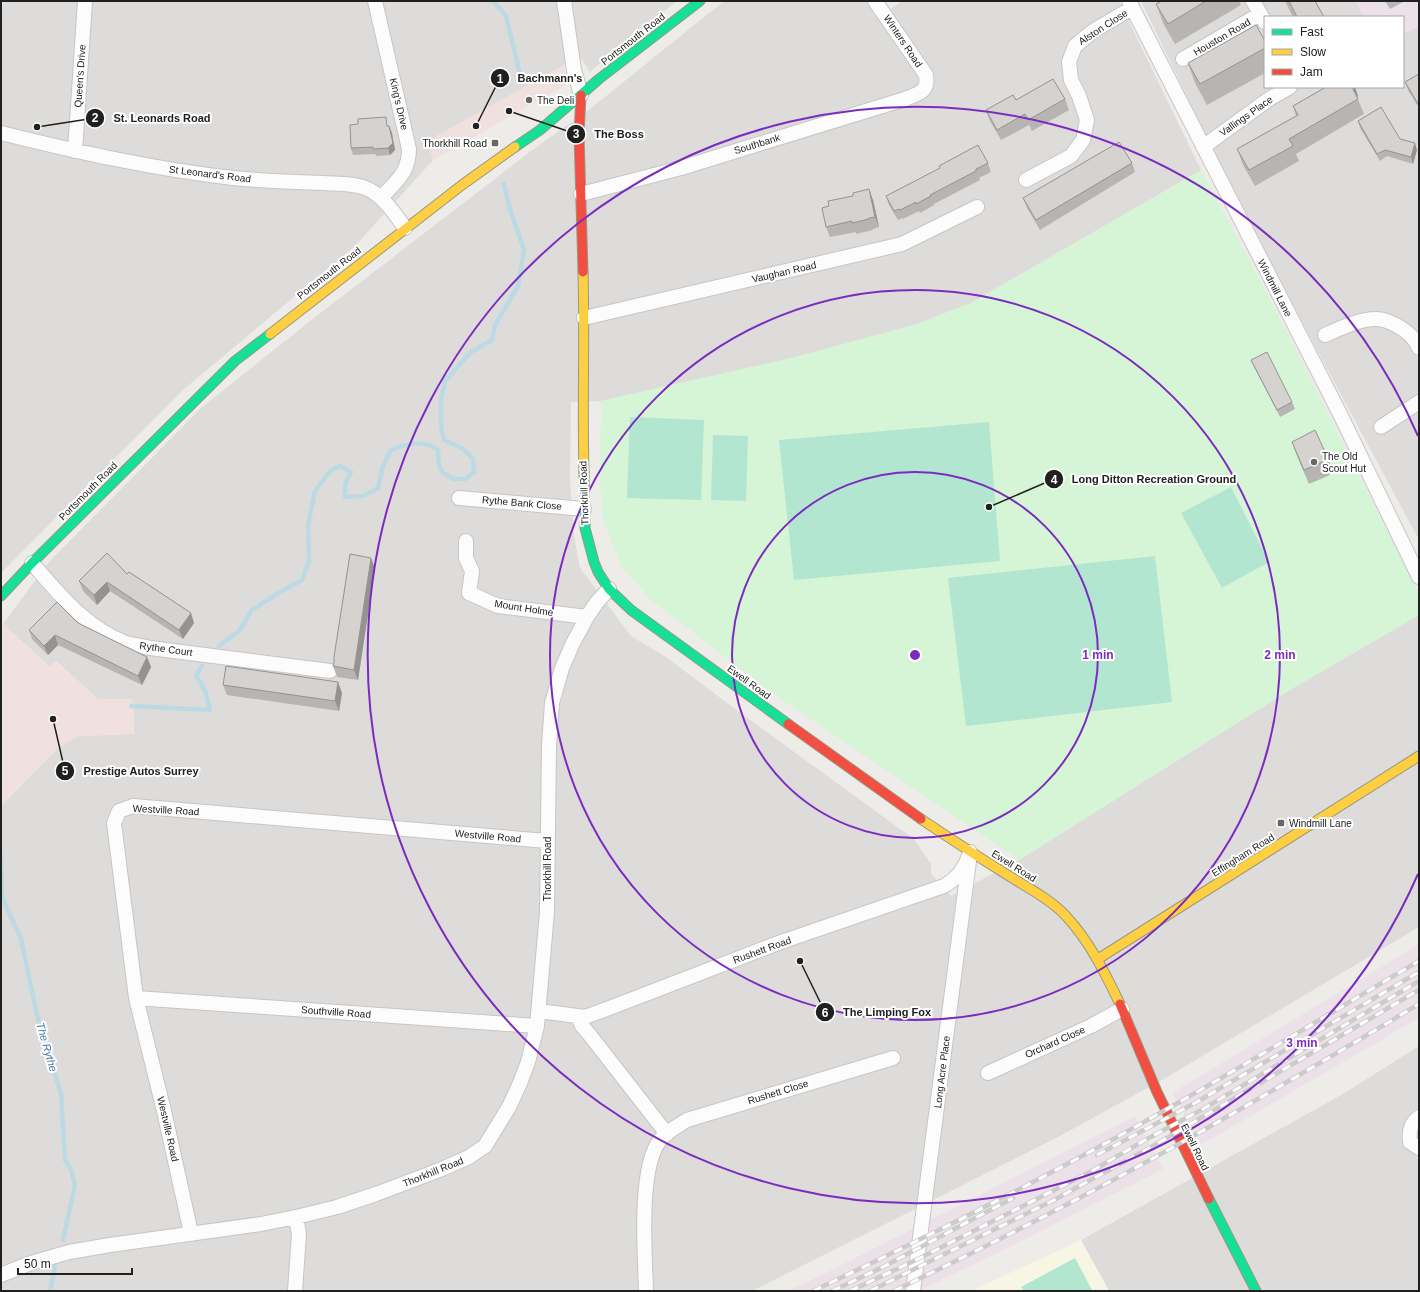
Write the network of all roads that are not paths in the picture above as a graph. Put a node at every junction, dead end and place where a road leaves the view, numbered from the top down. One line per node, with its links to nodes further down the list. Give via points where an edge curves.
1 (85, 1): 15 (street, Queen's Drive)
2 (375, 1): 18 (street, King's Drive, via 409,149 409,160 404,172)
3 (564, 1): 12 (street, via 574,70)
4 (700, 1): 12 (street, Portsmouth Road)
5 (1253, 1): 8 (street, Houston Road)
6 (881, 3): 10 (street, Winters Road, via 926,75)
7 (1130, 5): 14 (street, Windmill Lane); 16 (street, Alston Close, via 1075,46 1069,62 1071,80 1087,120 1083,140 1071,156)
8 (1263, 18): 9 (street, Houston Road)
9 (1183, 59)
10 (927, 83): 17 (street, Southbank, via 921,93 905,99 680,168)
11 (1288, 88): 14 (street, Vallings Place)
12 (581, 95): 17 (street, Thorkhill Road); 20 (street, Portsmouth Road, via 540,130)
13 (1, 132): 15 (street, St Leonard's Road)
14 (1203, 147): 30 (street, Windmill Lane, via 1340,414)
15 (75, 151): 18 (street, St Leonard's Road, via 232,178 360,187)
16 (1026, 180)
17 (581, 194): 21 (street, Thorkhill Road)
18 (381, 198): 20 (street, St Leonard's Road)
19 (976, 207): 21 (street, Vaughan Road, via 902,244)
20 (405, 228): 29 (street, Portsmouth Road, via 235,361)
21 (584, 318): 27 (street, Thorkhill Road)
22 (1325, 335): 23 (street, via 1354,323 1375,318 1391,322 1405,330)
23 (1418, 345)
24 (1419, 402): 25 (street)
25 (1381, 427)
26 (459, 498): 27 (street, Rythe Bank Close)
27 (584, 508): 31 (street, Thorkhill Road, via 585,528 594,562)
28 (466, 541): 33 (street, Mount Holme, via 466,558 472,571 469,593 498,606)
29 (32, 563): 32 (street, Portsmouth Road); 34 (street, Rythe Court, via 64,601 105,632 126,643)
30 (1419, 577)
31 (609, 589): 33 (street, Thorkhill Road); 37 (street, Ewell Road, via 631,610 888,796)
32 (1, 596)
33 (587, 617): 36 (street, Thorkhill Road, via 562,668 552,703)
34 (330, 671)
35 (1419, 756): 38 (street, Effingham Road)
36 (547, 841): 39 (street, Westville Road, via 133,806 119,811 114,823); 41 (street, Thorkhill Road, via 546,912)
37 (970, 852): 38 (street, Ewell Road, via 1065,914); 42 (street, Rushett Road, via 966,864 952,882 944,886 775,945 591,1016); 54 (street, Long Acre Place)
38 (1098, 960): 40 (street, Ewell Road)
39 (136, 998): 43 (street, Southville Road); 50 (street, Westville Road)
40 (1122, 1009): 45 (street, Orchard Close, via 1091,1026); 55 (street, Ewell Road, via 1188,1158)
41 (539, 1010): 42 (street, Rushett Road); 43 (street, Thorkhill Road)
42 (578, 1017): 47 (street, via 588,1034)
43 (537, 1026): 49 (street, Thorkhill Road, via 520,1083 509,1107 485,1146 469,1157 427,1175 336,1207)
44 (893, 1058): 47 (street, Rushett Close, via 687,1120)
45 (988, 1072)
46 (1419, 1117): 48 (street, via 1413,1122 1409,1132 1410,1142)
47 (667, 1134): 53 (street, Rushett Close, via 660,1140 653,1154 645,1190)
48 (1419, 1148)
49 (296, 1217): 50 (street, Thorkhill Road); 52 (street, via 299,1234)
50 (191, 1233): 51 (street, Thorkhill Road, via 69,1252)
51 (1, 1275)
52 (295, 1291)
53 (646, 1291)
54 (913, 1291)
55 (1256, 1291)

